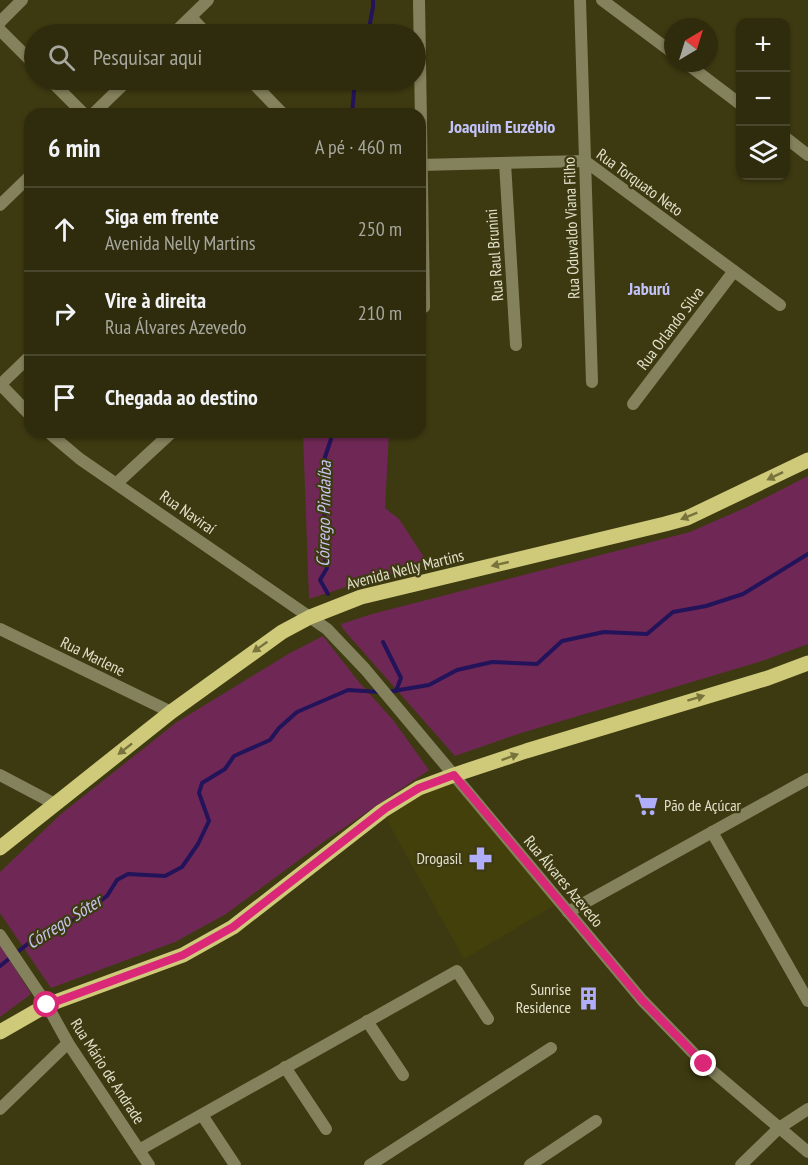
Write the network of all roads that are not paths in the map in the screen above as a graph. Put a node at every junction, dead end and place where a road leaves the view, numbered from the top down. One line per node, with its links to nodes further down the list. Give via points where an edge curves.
1 (22, 0): 7 (street)
2 (208, 0): 6 (street)
3 (419, 0): 10 (street)
4 (580, 0): 26 (street, Rua Oduvaldo Viana Filho)
5 (602, 0): 12 (street)
6 (191, 17): 8 (street); 9 (street)
7 (0, 22)
8 (184, 24)
9 (198, 24)
10 (419, 24)
11 (0, 30): 13 (street)
12 (664, 46)
13 (24, 54)
14 (698, 72): 19 (street)
15 (60, 90): 20 (street)
16 (118, 90): 21 (street)
17 (260, 90): 22 (street)
18 (420, 90): 23 (street)
19 (736, 100)
20 (78, 108)
21 (99, 108)
22 (277, 108)
23 (420, 108)
24 (790, 141): 25 (street)
25 (808, 155)
26 (585, 161): 27 (street, Rua Torquato Neto); 31 (street, Rua Torquato Neto); 35 (street, Rua Oduvaldo Viana Filho)
27 (505, 163): 28 (street, Rua Torquato Neto); 33 (street, Rua Raul Brunini)
28 (426, 165)
29 (24, 182): 30 (street)
30 (0, 205)
31 (734, 271): 32 (street, Rua Torquato Neto); 37 (street, Rua Orlando Silva)
32 (780, 305)
33 (516, 345)
34 (24, 362): 36 (street)
35 (592, 382)
36 (0, 385): 38 (street)
37 (633, 404)
38 (24, 409)
39 (55, 438): 42 (street, Rua Naviraí)
40 (166, 438): 42 (street)
41 (808, 460): 43 (main road, Avenida Nelly Martins, one-way to 43, via 687,518 361,597)
42 (117, 483): 43 (street, Rua Naviraí)
43 (310, 617): 46 (main road, Avenida Nelly Martins, one-way to 46, via 282,632); 48 (street, Rua Álvares Azevedo, via 365,669)
44 (0, 629): 46 (street, Rua Marlene)
45 (808, 663): 48 (main road, one-way to 45)
46 (171, 712): 50 (main road, Avenida Nelly Martins, one-way to 50)
47 (0, 775): 50 (street)
48 (454, 775): 53 (street, Rua Álvares Azevedo); 56 (main road, via 419,788 386,808 233,927 183,955)
49 (808, 779): 51 (street)
50 (55, 804): 52 (main road, Avenida Nelly Martins)
51 (712, 832): 53 (street); 55 (street)
52 (0, 848)
53 (568, 912): 68 (street, Rua Álvares Azevedo, via 642,1000 704,1064)
54 (1, 937): 56 (street, Rua Mário de Andrade)
55 (808, 1001)
56 (47, 1005): 59 (main road); 60 (street, Rua Mário de Andrade)
57 (488, 1019): 58 (street, via 457,971)
58 (367, 1021): 62 (street); 63 (street)
59 (0, 1032)
60 (68, 1043): 64 (street); 70 (street, Rua Mário de Andrade)
61 (550, 1048): 74 (street)
62 (285, 1067): 66 (street); 69 (street)
63 (403, 1075)
64 (0, 1109)
65 (808, 1109): 68 (street)
66 (202, 1115): 70 (street); 73 (street)
67 (596, 1121): 75 (street)
68 (779, 1128): 71 (street, Rua Álvares Azevedo); 76 (street)
69 (326, 1129)
70 (139, 1150): 72 (street, Rua Mário de Andrade)
71 (808, 1152)
72 (147, 1164)
73 (235, 1165)
74 (370, 1165)
75 (530, 1165)
76 (741, 1165)

